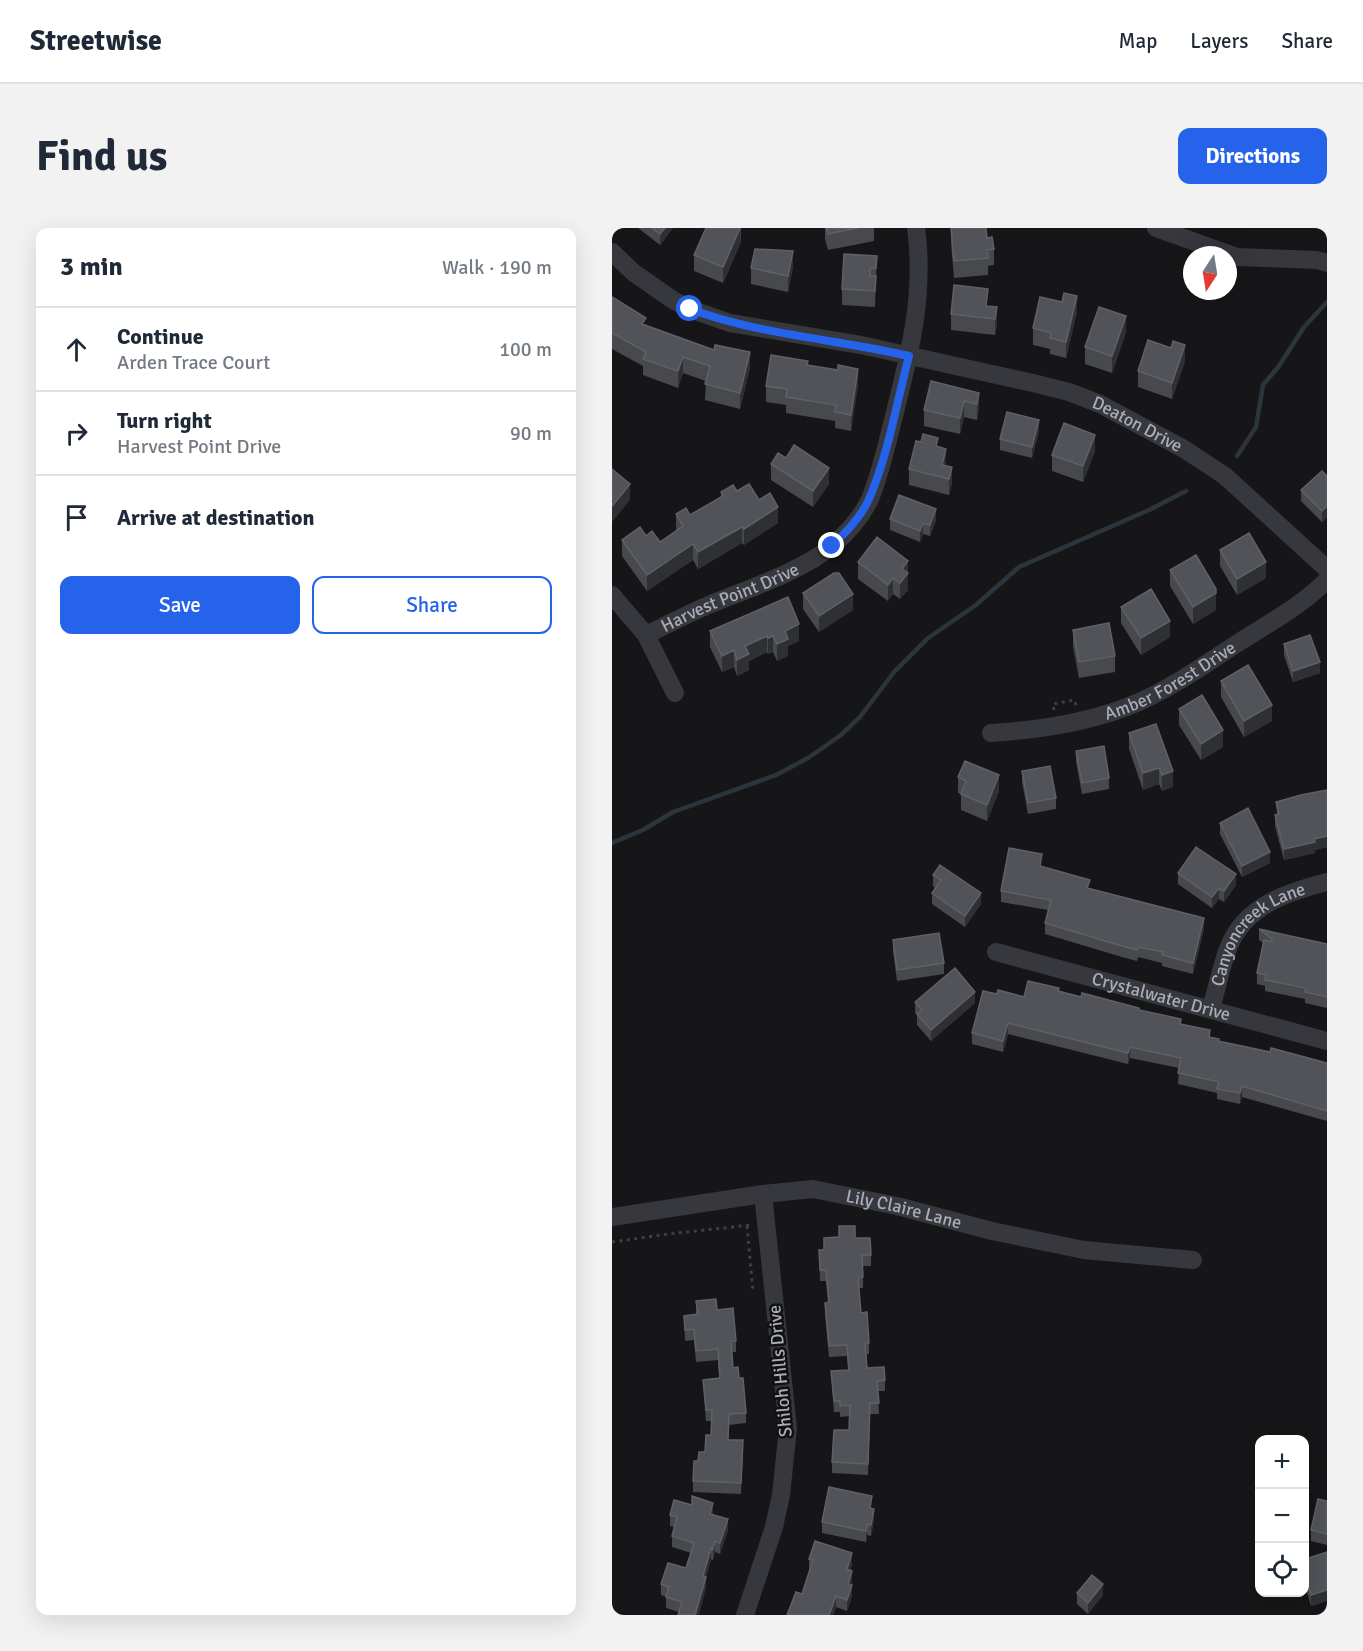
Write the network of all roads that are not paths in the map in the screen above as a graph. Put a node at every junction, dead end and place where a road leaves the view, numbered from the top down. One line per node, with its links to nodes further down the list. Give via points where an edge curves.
1 (916, 228): 5 (street, Harvest Point Drive, via 918,309)
2 (1156, 228): 4 (street, via 1237,257)
3 (612, 252): 5 (street, Deaton Drive, via 673,300 707,315 752,328)
4 (1327, 263)
5 (909, 356): 6 (street, Deaton Drive, via 1069,392 1111,410 1225,476); 9 (street, Harvest Point Drive, via 869,501 849,529 816,557)
6 (1327, 569)
7 (1327, 580): 11 (street, Amber Forest Drive, via 1291,610 1139,702 1034,730)
8 (612, 595): 9 (street)
9 (646, 635): 10 (street)
10 (675, 693)
11 (991, 733)
12 (1327, 882): 14 (street, Canyoncreek Lane, via 1264,904 1240,927 1230,944)
13 (996, 952): 14 (street, Crystalwater Drive)
14 (1211, 1009): 15 (street, Crystalwater Drive)
15 (1327, 1041)
16 (763, 1194): 17 (street, Lily Claire Lane); 18 (street, Lily Claire Lane, via 813,1189 1084,1250); 19 (street, Shiloh Hills Drive, via 788,1428 774,1527)
17 (612, 1217)
18 (1193, 1260)
19 (745, 1615)

